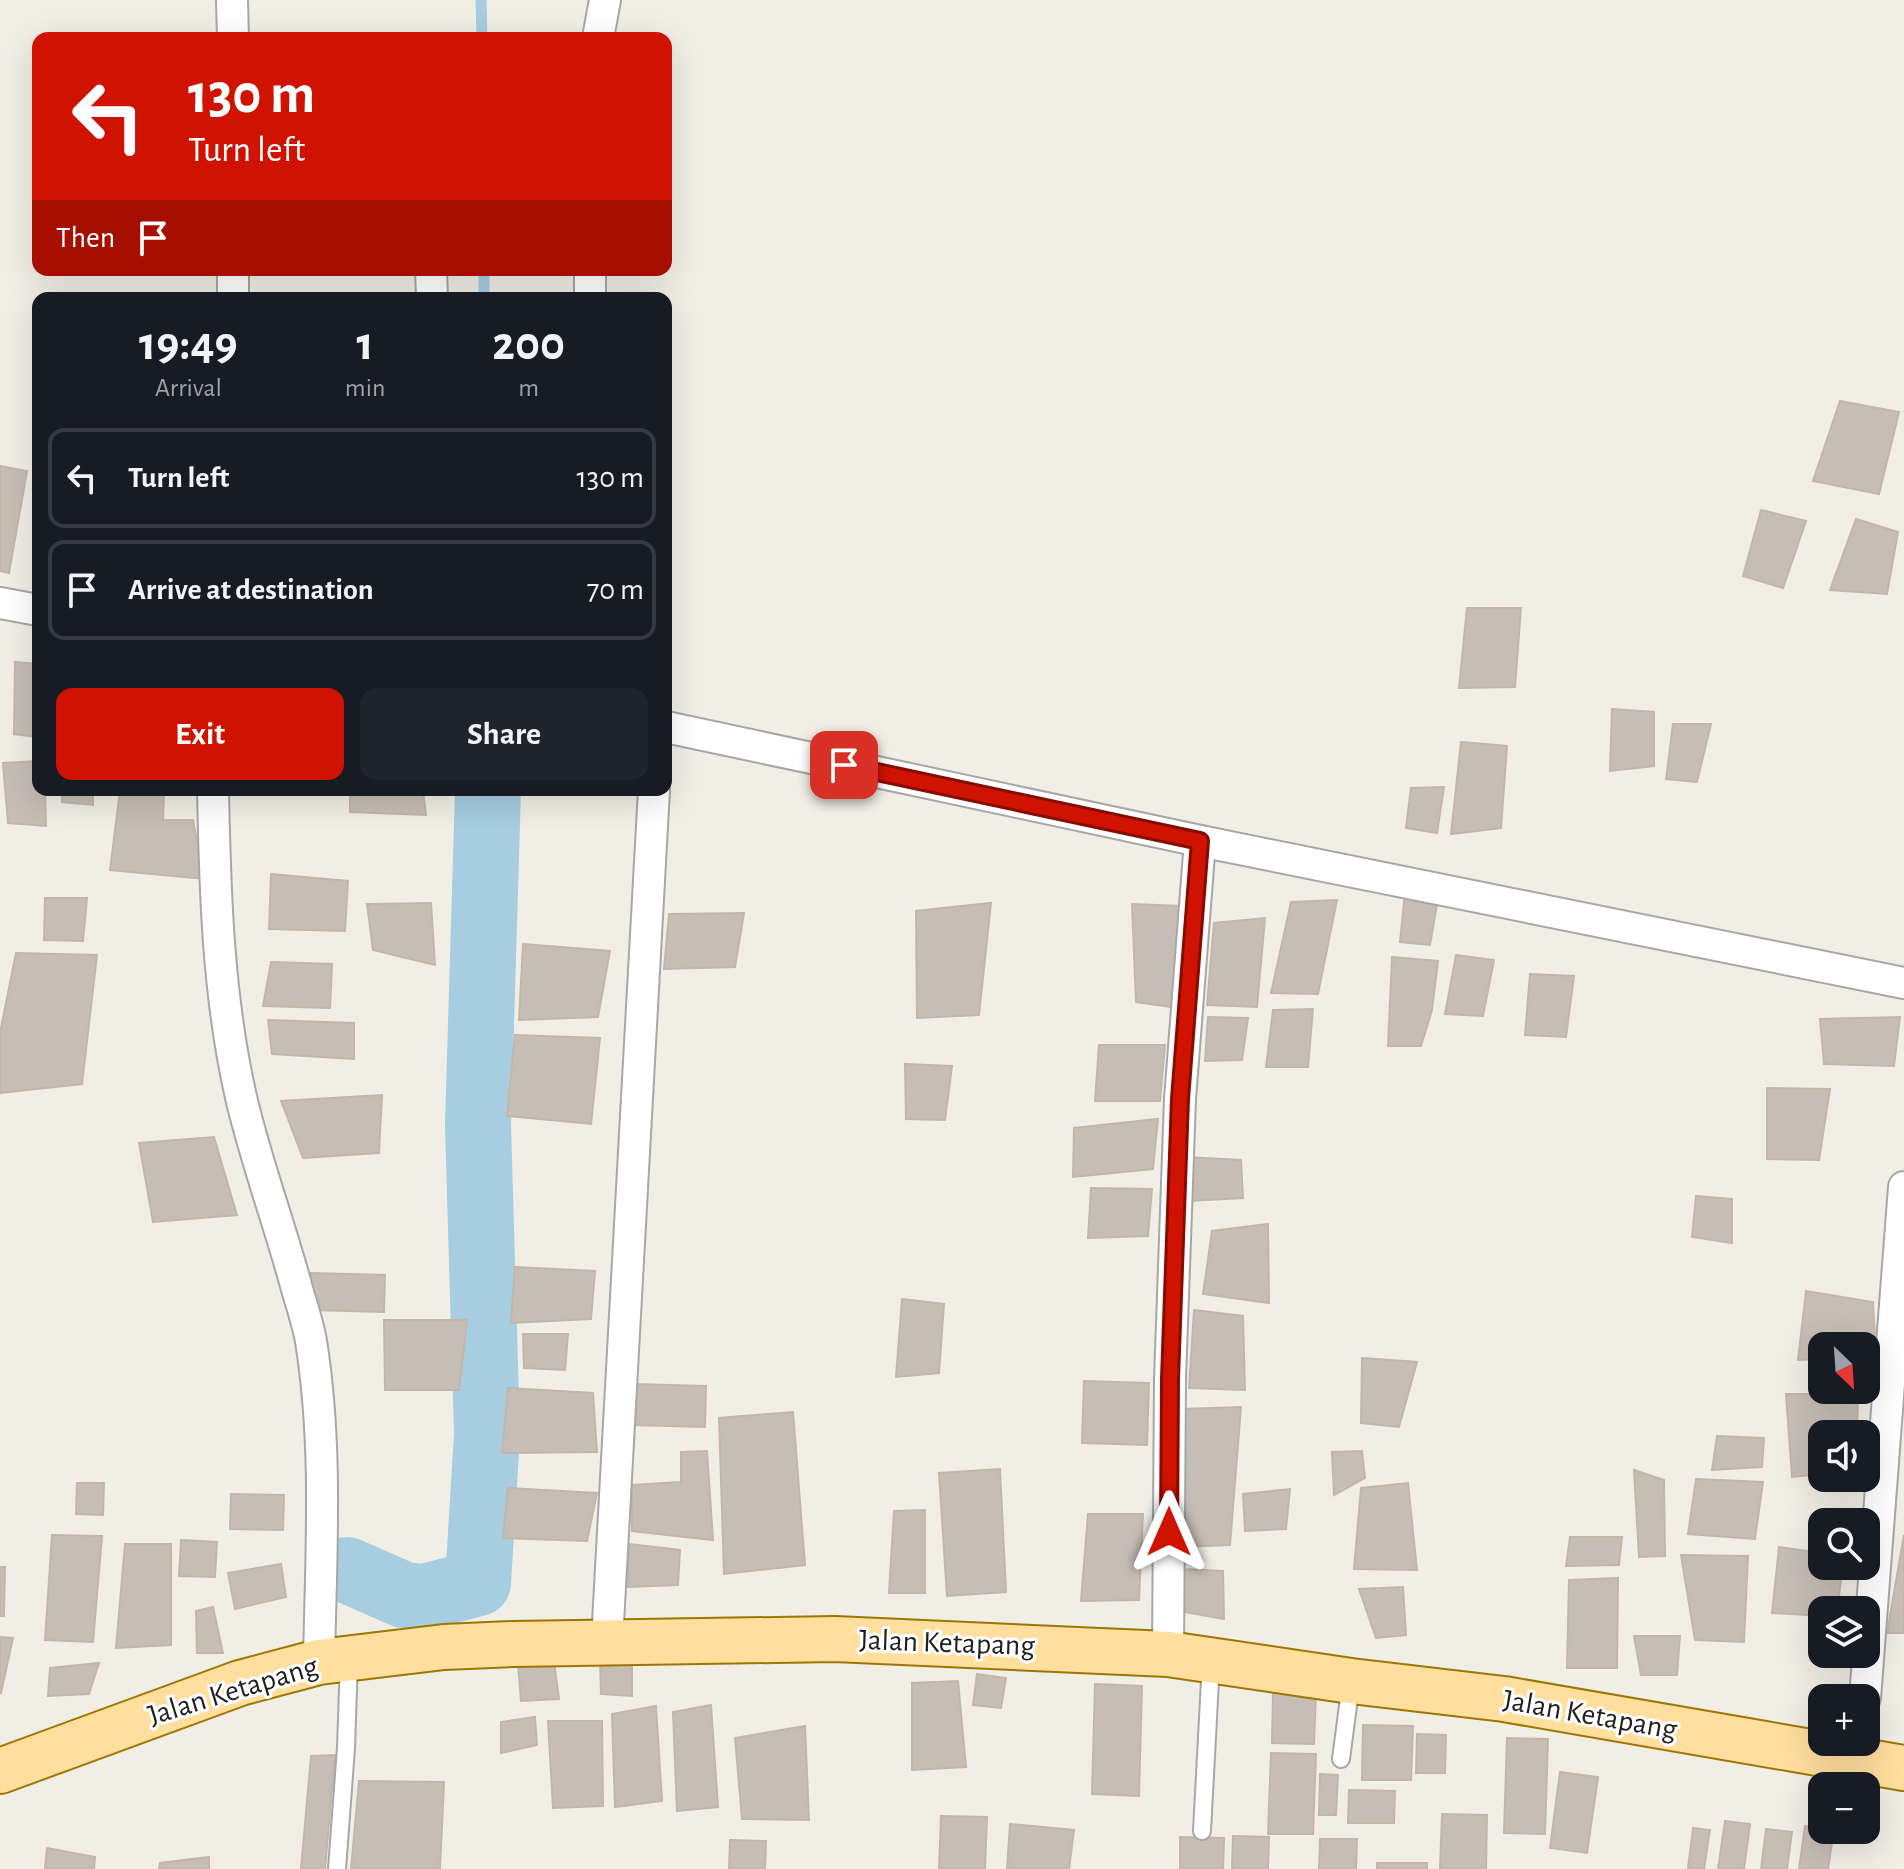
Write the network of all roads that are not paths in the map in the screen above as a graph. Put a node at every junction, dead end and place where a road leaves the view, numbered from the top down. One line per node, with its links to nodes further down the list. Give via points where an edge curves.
1 (232, 0): 3 (street)
2 (605, 0): 4 (street)
3 (233, 32)
4 (599, 32)
5 (0, 603): 6 (street)
6 (32, 609)
7 (672, 728): 10 (street)
8 (213, 796): 15 (street, via 229,1038 241,1099 310,1337 321,1409 320,1585)
9 (654, 796): 13 (street)
10 (1200, 841): 11 (street); 14 (street, via 1180,1099)
11 (1904, 983)
12 (1904, 1187): 18 (street)
13 (607, 1641): 14 (main road, Jalan Ketapang, via 835,1639); 15 (main road, Jalan Ketapang, via 444,1647)
14 (1168, 1654): 16 (main road, Jalan Ketapang)
15 (334, 1660): 23 (main road, Jalan Ketapang, via 240,1683); 25 (lane, via 346,1748)
16 (1211, 1660): 17 (main road, Jalan Ketapang); 24 (lane)
17 (1351, 1681): 19 (main road, Jalan Ketapang); 21 (lane)
18 (1866, 1684)
19 (1808, 1743)
20 (1874, 1756): 22 (main road, Jalan Ketapang)
21 (1341, 1759)
22 (1904, 1768)
23 (0, 1771)
24 (1202, 1831)
25 (337, 1869)

